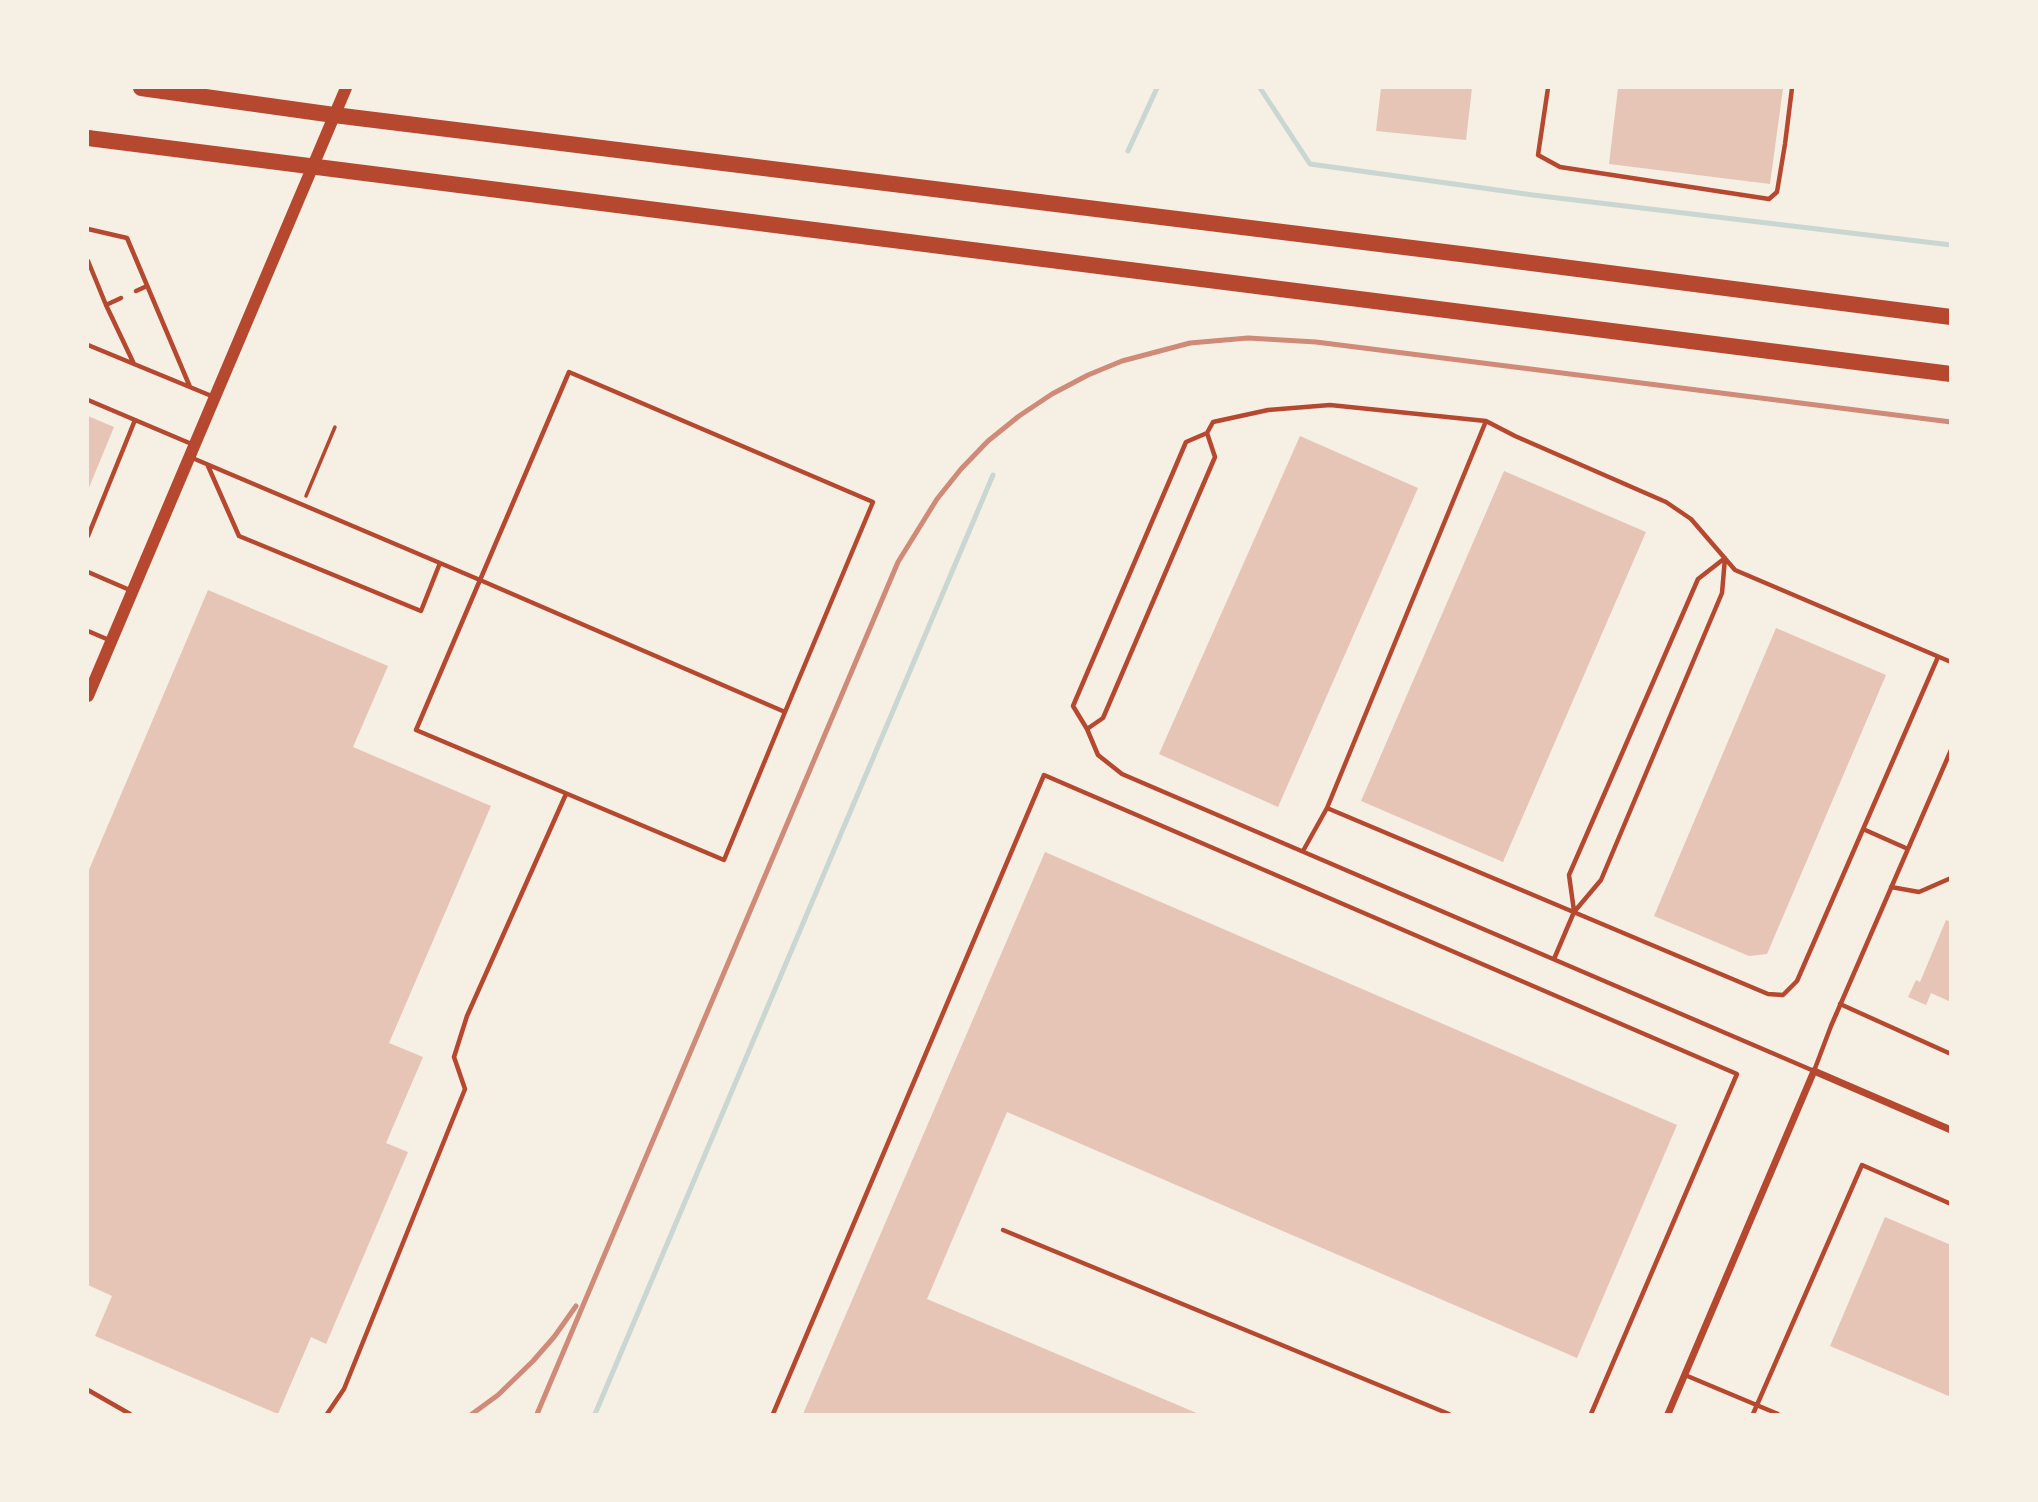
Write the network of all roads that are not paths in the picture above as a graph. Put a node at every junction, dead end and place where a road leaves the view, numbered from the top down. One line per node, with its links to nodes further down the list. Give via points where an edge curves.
1 (141, 88): 5 (highway)
2 (346, 88): 5 (street)
3 (1548, 88): 4 (lane, via 1538,155 1560,167 1769,199 1777,192)
4 (1792, 88)
5 (334, 116): 7 (street); 14 (highway)
6 (88, 138): 7 (highway)
7 (314, 166): 17 (highway); 19 (street)
8 (88, 229): 10 (lane, via 127,238)
9 (88, 261): 13 (lane)
10 (147, 286): 11 (lane); 18 (lane)
11 (136, 291)
12 (121, 298): 13 (lane)
13 (106, 304): 16 (lane)
14 (1951, 317)
15 (88, 345): 16 (lane)
16 (134, 365): 18 (lane)
17 (1951, 374)
18 (190, 387): 19 (lane)
19 (215, 398): 24 (street)
20 (88, 400): 21 (lane)
21 (135, 420): 24 (lane); 26 (lane)
22 (1486, 421): 23 (lane, via 1330,405 1268,410 1213,422); 27 (lane, via 1666,502 1691,519); 41 (lane)
23 (1207, 433): 38 (lane, via 1215,457 1103,718); 38 (lane, via 1186,442 1073,706)
24 (192, 451): 25 (lane); 31 (street)
25 (208, 465): 28 (lane); 28 (lane, via 239,536 421,611)
26 (88, 536)
27 (1725, 558): 34 (lane, via 1735,570); 47 (lane, via 1722,593 1601,880); 47 (lane, via 1698,579 1569,875)
28 (440, 563): 30 (lane)
29 (88, 572): 31 (lane)
30 (480, 580): 37 (lane); 37 (lane, via 569,372 873,502); 40 (lane, via 416,730)
31 (132, 591): 33 (street)
32 (88, 631): 33 (lane)
33 (111, 641): 36 (street)
34 (1938, 657): 35 (lane); 42 (lane)
35 (1951, 662)
36 (88, 696)
37 (785, 712): 40 (lane, via 723,860)
38 (1087, 729): 44 (lane, via 1098,755 1122,774)
39 (1951, 750): 43 (lane)
40 (566, 793): 59 (lane, via 467,1016 454,1056 465,1089 344,1389)
41 (1326, 808): 44 (lane); 47 (lane)
42 (1863, 829): 43 (lane); 47 (lane, via 1797,981 1783,995 1768,994)
43 (1908, 849): 46 (lane)
44 (1303, 851): 48 (lane)
45 (1951, 878): 46 (lane, via 1919,892)
46 (1891, 887): 49 (lane)
47 (1574, 912): 48 (lane)
48 (1555, 960): 51 (lane)
49 (1840, 1004): 50 (lane); 51 (lane)
50 (1951, 1054)
51 (1814, 1071): 52 (street); 55 (street)
52 (1951, 1129)
53 (1951, 1204): 57 (lane, via 1862,1165)
54 (1003, 1230): 61 (lane)
55 (1685, 1375): 57 (lane); 63 (street)
56 (88, 1391): 58 (lane)
57 (1757, 1405): 64 (lane); 65 (lane)
58 (130, 1415)
59 (327, 1415)
60 (774, 1415): 62 (lane, via 1044,775 1737,1074)
61 (1449, 1415)
62 (1591, 1415)
63 (1668, 1415)
64 (1753, 1415)
65 (1778, 1415)

